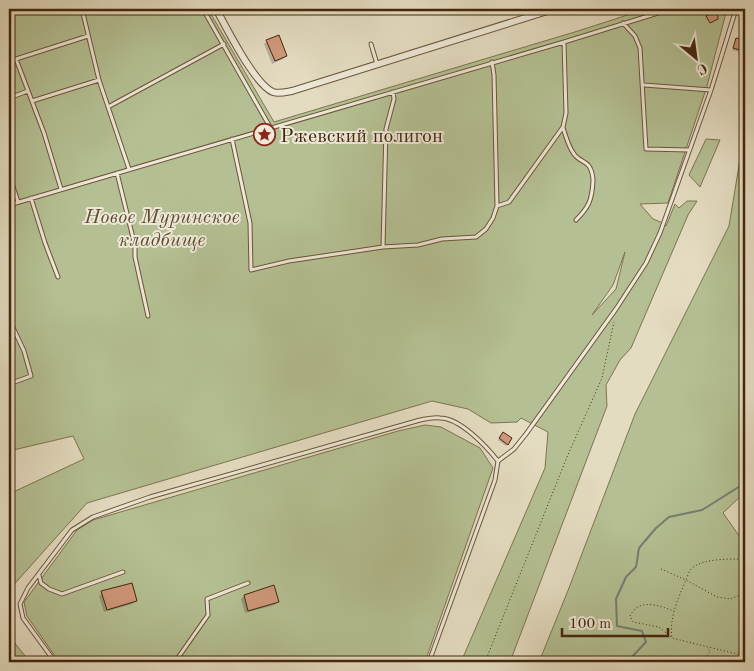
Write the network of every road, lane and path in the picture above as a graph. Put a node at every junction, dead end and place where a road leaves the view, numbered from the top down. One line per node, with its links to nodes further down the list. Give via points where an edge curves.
1 (82, 9): 11 (lane)
2 (203, 9): 13 (lane)
3 (216, 9): 16 (street, via 260,81 277,93)
4 (554, 9): 8 (street)
5 (671, 9): 10 (lane)
6 (726, 9): 9 (path)
7 (736, 9): 19 (lane)
8 (534, 12): 16 (street)
9 (718, 14)
10 (624, 23): 12 (lane); 18 (lane, via 638,42)
11 (88, 36): 17 (lane); 20 (lane, via 16,59)
12 (564, 42): 15 (lane); 26 (lane, via 566,113)
13 (224, 44): 24 (lane); 25 (lane)
14 (371, 44): 16 (lane)
15 (492, 62): 21 (lane); 36 (lane)
16 (377, 64)
17 (99, 80): 23 (lane); 24 (lane)
18 (644, 85): 19 (lane); 28 (lane, via 646,148)
19 (711, 90): 28 (lane)
20 (28, 91): 22 (lane); 23 (lane)
21 (393, 92): 25 (lane); 38 (lane, via 386,129)
22 (9, 98)
23 (32, 101): 32 (lane)
24 (107, 107): 29 (lane)
25 (270, 127): 27 (lane)
26 (563, 127): 36 (lane, via 509,202); 37 (lane, via 574,154 587,164 593,176 589,205)
27 (232, 139): 29 (lane); 38 (lane, via 250,223 251,270)
28 (689, 150): 40 (lane, via 660,233 646,263)
29 (129, 169): 30 (lane)
30 (117, 173): 32 (lane); 41 (lane)
31 (9, 174): 34 (lane)
32 (61, 190): 33 (lane)
33 (31, 198): 34 (lane); 39 (lane)
34 (18, 202): 35 (lane)
35 (9, 205)
36 (497, 206): 38 (lane, via 486,229 476,237)
37 (576, 220)
38 (383, 247)
39 (58, 277)
40 (616, 309): 44 (lane, via 526,434); 59 (path, via 602,378)
41 (148, 316)
42 (9, 319): 43 (lane, via 31,376)
43 (9, 384)
44 (498, 461): 48 (lane, via 485,445 450,420 420,420 93,517 72,530); 58 (lane, via 495,480)
45 (745, 559): 49 (path, via 704,562 691,569)
46 (661, 570): 49 (path)
47 (123, 572): 48 (lane, via 62,594 42,583)
48 (39, 574): 56 (lane, via 20,604 23,618)
49 (686, 580): 51 (path, via 717,597 730,599); 52 (path)
50 (248, 583): 57 (lane, via 207,598 208,615)
51 (745, 593)
52 (675, 611): 53 (path); 53 (path, via 647,604 638,606 630,616 633,622 659,627)
53 (672, 638): 54 (path)
54 (708, 648): 55 (path); 60 (path, via 710,652)
55 (745, 656)
56 (55, 662)
57 (175, 662)
58 (429, 662)
59 (485, 662)
60 (703, 662)

